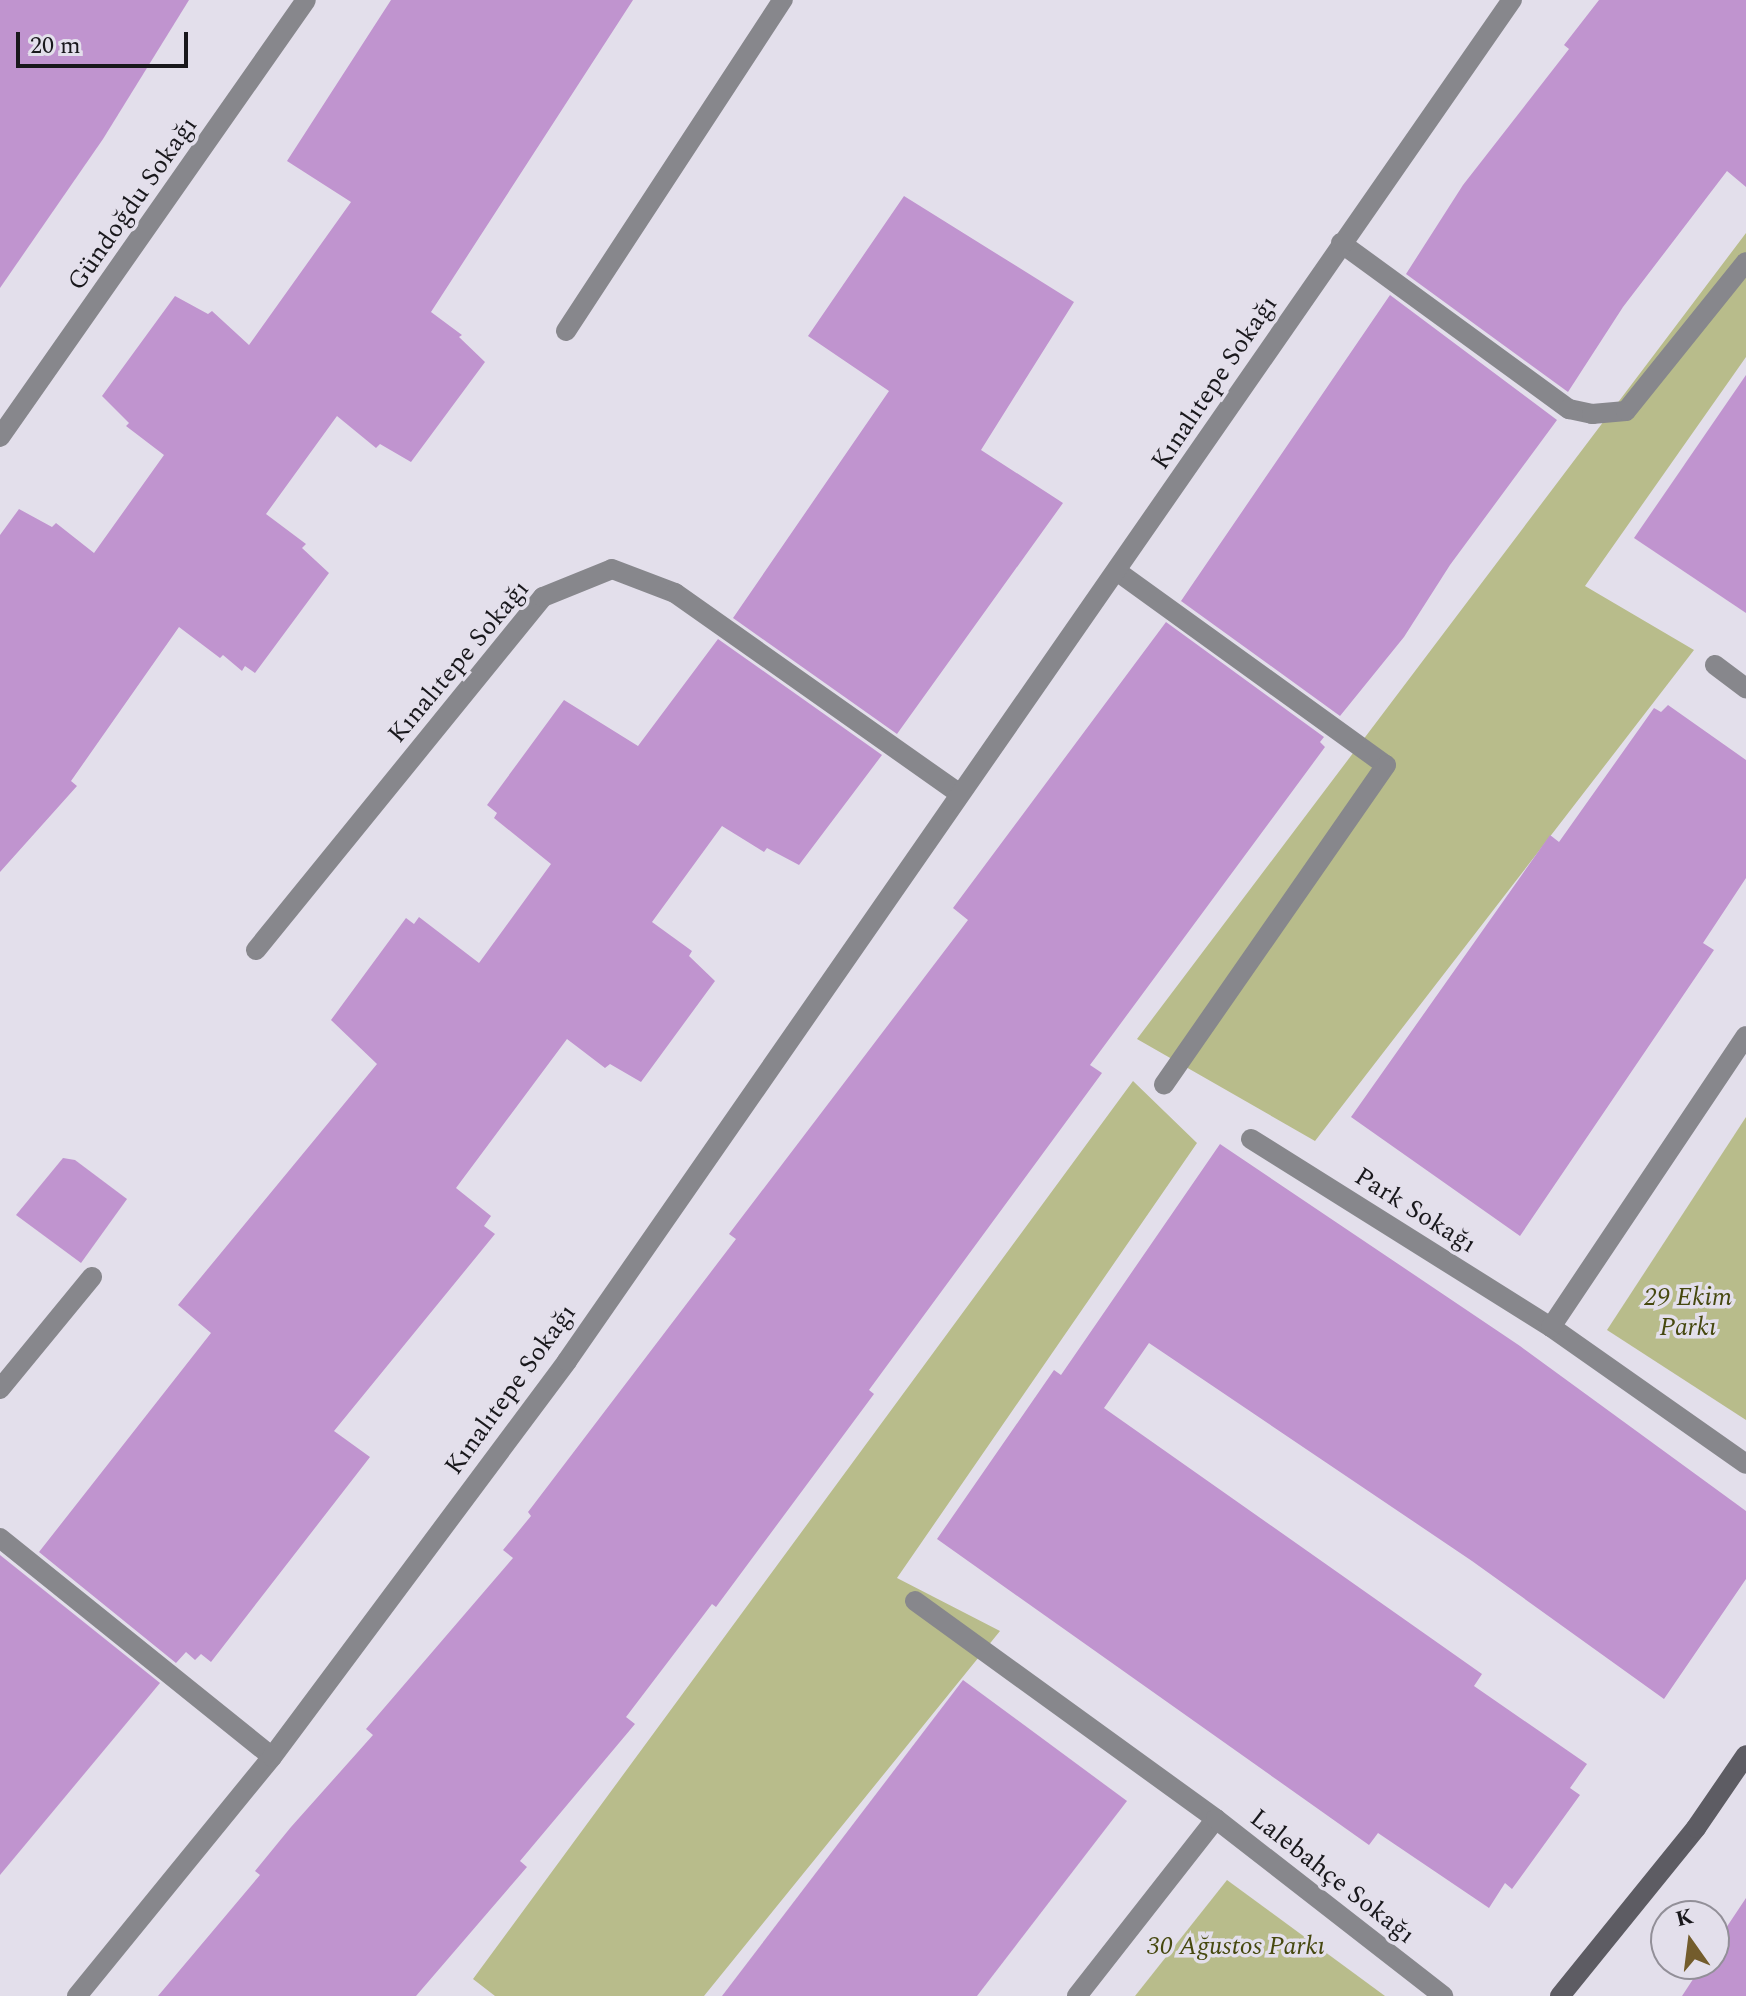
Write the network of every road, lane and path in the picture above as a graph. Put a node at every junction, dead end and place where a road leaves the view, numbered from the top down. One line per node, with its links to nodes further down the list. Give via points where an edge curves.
1 (306, 0): 7 (street, Gündoğdu Sokağı)
2 (783, 0): 6 (street)
3 (1512, 0): 4 (street, Kınalıtepe Sokağı)
4 (1341, 243): 5 (street, via 1569,409 1592,414 1626,411); 8 (street, Kınalıtepe Sokağı)
5 (1746, 262)
6 (566, 331)
7 (0, 437)
8 (1118, 572): 11 (street, Kınalıtepe Sokağı); 14 (street, via 1386,765)
9 (1715, 665): 10 (street)
10 (1746, 688)
11 (958, 793): 12 (street, Kınalıtepe Sokağı, via 675,593 612,569 543,597); 23 (street, Kınalıtepe Sokağı, via 567,1361)
12 (256, 950)
13 (1746, 1036): 17 (street)
14 (1164, 1084)
15 (1251, 1139): 17 (street, Park Sokağı)
16 (92, 1277): 18 (street)
17 (1551, 1327): 19 (street, Park Sokağı)
18 (0, 1389)
19 (1746, 1464)
20 (0, 1538): 23 (street)
21 (915, 1601): 24 (street)
22 (1746, 1755): 28 (main road, via 1696,1828)
23 (272, 1757): 25 (street, Kınalıtepe Sokağı)
24 (1216, 1819): 26 (street, Lalebahçe Sokağı); 27 (street, Lalebahçe Sokağı)
25 (77, 1996)
26 (1077, 1996)
27 (1443, 1996)
28 (1560, 1996)

